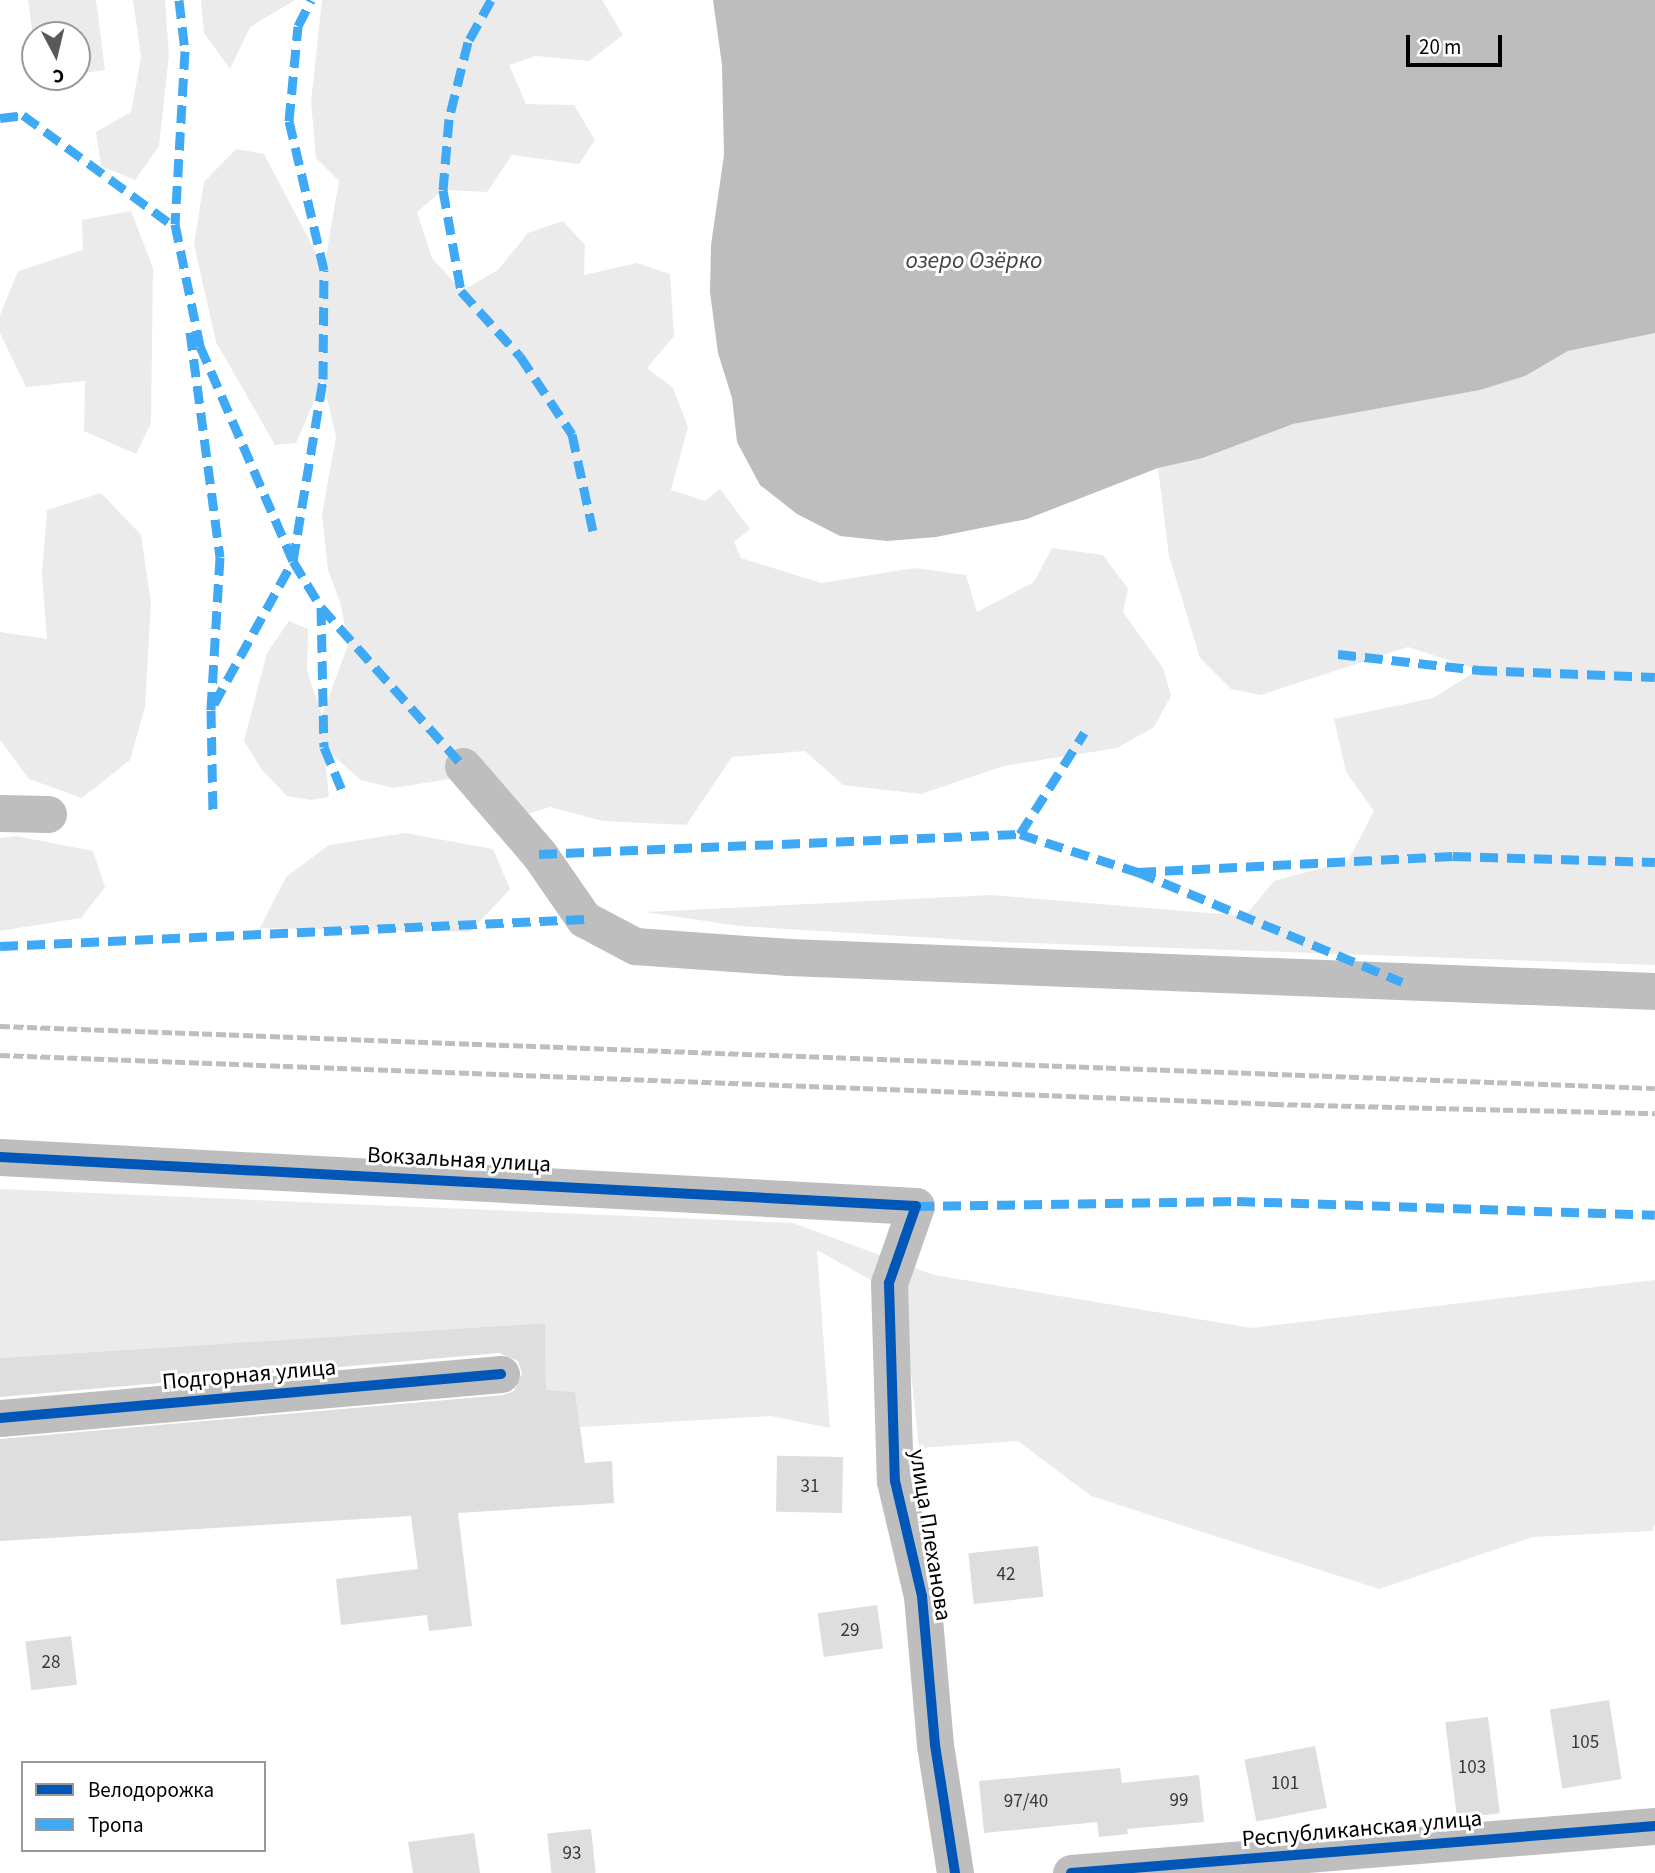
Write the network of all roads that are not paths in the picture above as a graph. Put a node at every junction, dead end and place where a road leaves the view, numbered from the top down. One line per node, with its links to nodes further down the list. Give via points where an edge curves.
1 (463, 766): 4 (street, via 539,854 584,919 635,946 803,957)
2 (0, 813): 3 (street)
3 (48, 814)
4 (1655, 991)
5 (0, 1157): 6 (street, Вокзальная улица)
6 (916, 1206): 10 (street, улица Плеханова, via 888,1283 895,1481 922,1596 935,1745)
7 (501, 1374): 8 (street, Подгорная улица)
8 (0, 1418)
9 (1655, 1826): 11 (street, Республиканская улица)
10 (955, 1873)
11 (1072, 1873)

